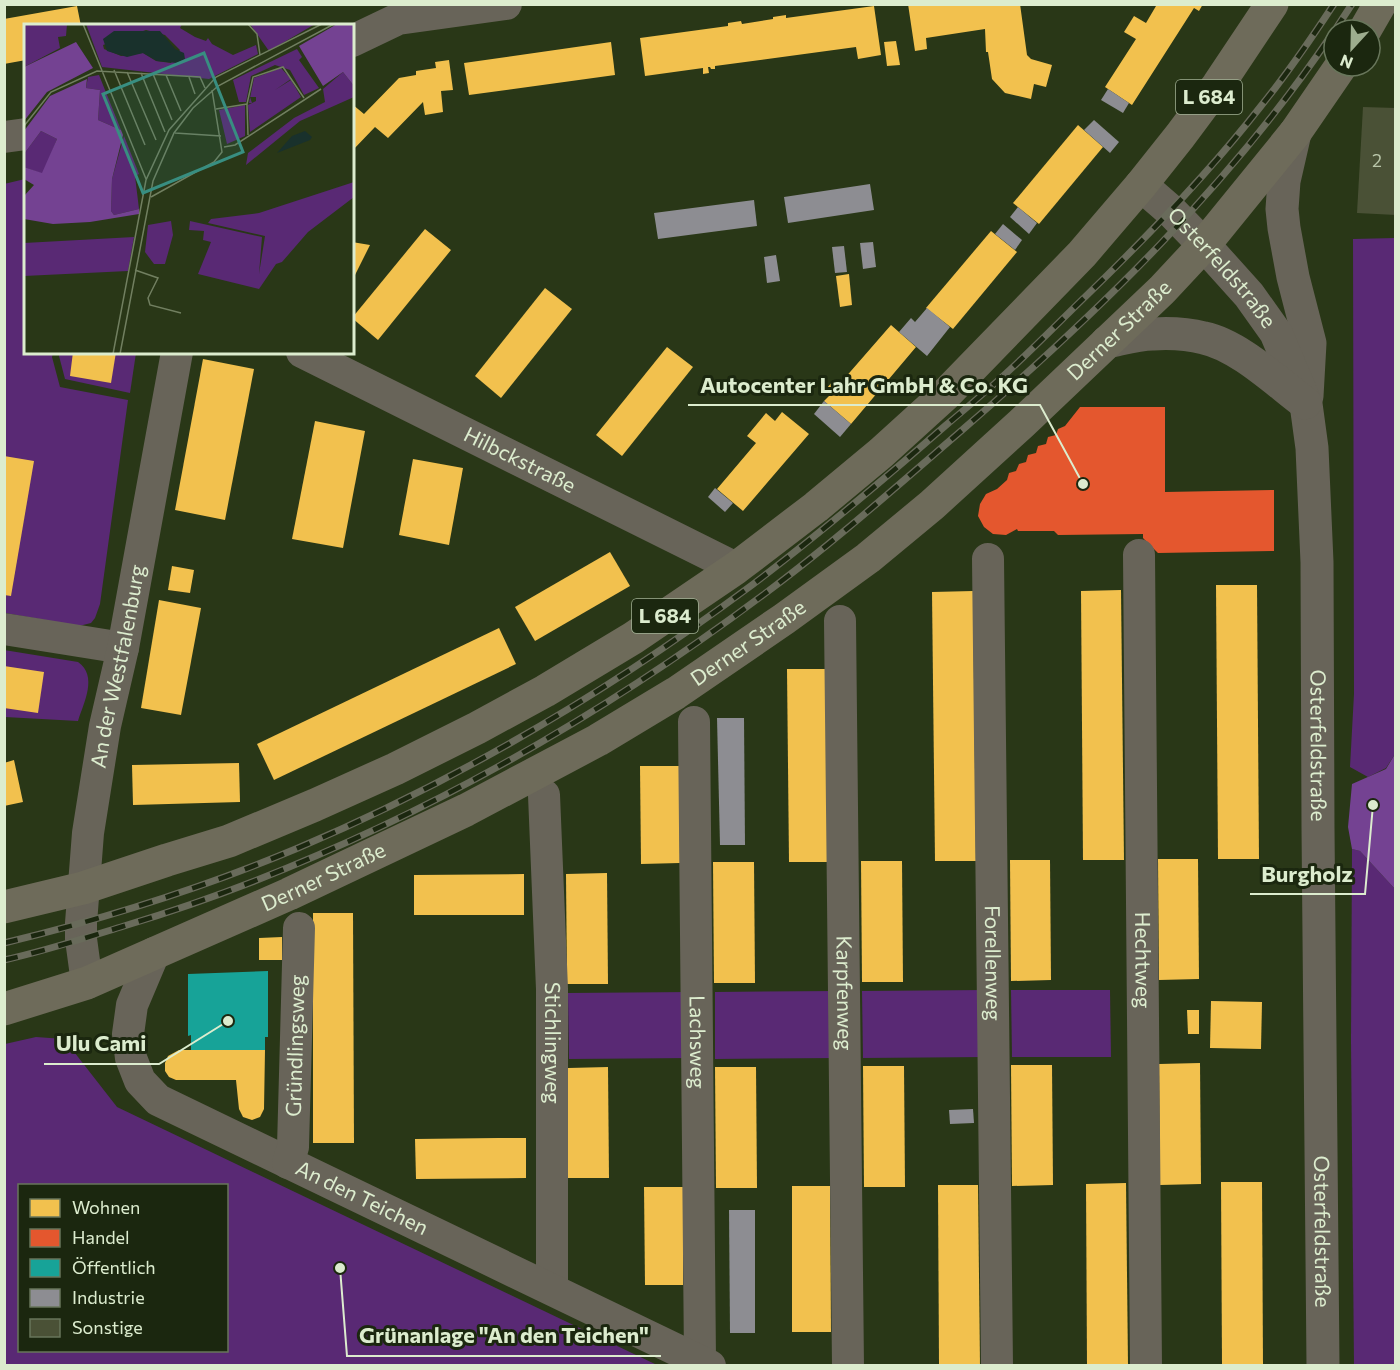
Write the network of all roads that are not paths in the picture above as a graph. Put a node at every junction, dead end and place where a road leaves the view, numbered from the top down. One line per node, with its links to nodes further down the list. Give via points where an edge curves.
1 (506, 4): 5 (street, via 398,19)
2 (1272, 4): 10 (main road, L 684, via 1218,85)
3 (1380, 4): 4 (main road)
4 (1372, 18)
5 (354, 40)
6 (1333, 78): 7 (main road, Derner Straße)
7 (1295, 133): 11 (main road, Derner Straße); 15 (street, via 1282,209 1293,277 1310,343)
8 (24, 134): 9 (street)
9 (4, 137)
10 (1141, 185): 11 (street, Osterfeldstraße); 18 (main road, L 684, via 1082,254 946,394 816,507)
11 (1204, 245): 12 (main road, Derner Straße); 15 (street, Osterfeldstraße, via 1249,295 1276,333)
12 (1107, 342): 15 (street, via 1151,334 1206,338 1232,349); 27 (main road, Derner Straße, via 932,505 820,594 676,693 598,740 466,810 289,894)
13 (177, 354): 21 (street, An der Westfalenburg)
14 (306, 354): 18 (street, Hilbckstraße)
15 (1306, 404): 36 (street, Osterfeldstraße, via 1317,562)
16 (1139, 555): 35 (street, Hechtweg)
17 (988, 559): 34 (street, Forellenweg)
18 (736, 568): 24 (main road, L 684, via 633,638 545,691 395,769 229,841)
19 (840, 621): 33 (street, Karpfenweg)
20 (4, 629): 21 (street)
21 (123, 648): 24 (street, An der Westfalenburg, via 105,726)
22 (694, 722): 32 (street, Lachsweg)
23 (544, 795): 31 (street, Stichlingweg, via 552,989)
24 (83, 888): 25 (main road, L 684); 28 (street, An der Westfalenburg, via 81,939)
25 (4, 908)
26 (298, 928): 30 (street, Gründlingsweg, via 293,1147)
27 (154, 952): 28 (main road, Derner Straße); 30 (street, An den Teichen, via 132,1005 128,1034 131,1058 140,1081 159,1100)
28 (87, 982): 29 (main road, Derner Straße)
29 (4, 1009)
30 (288, 1163): 31 (street, An den Teichen)
31 (552, 1289): 32 (street, An den Teichen)
32 (705, 1363)
33 (848, 1365)
34 (997, 1365)
35 (1146, 1365)
36 (1323, 1365)

